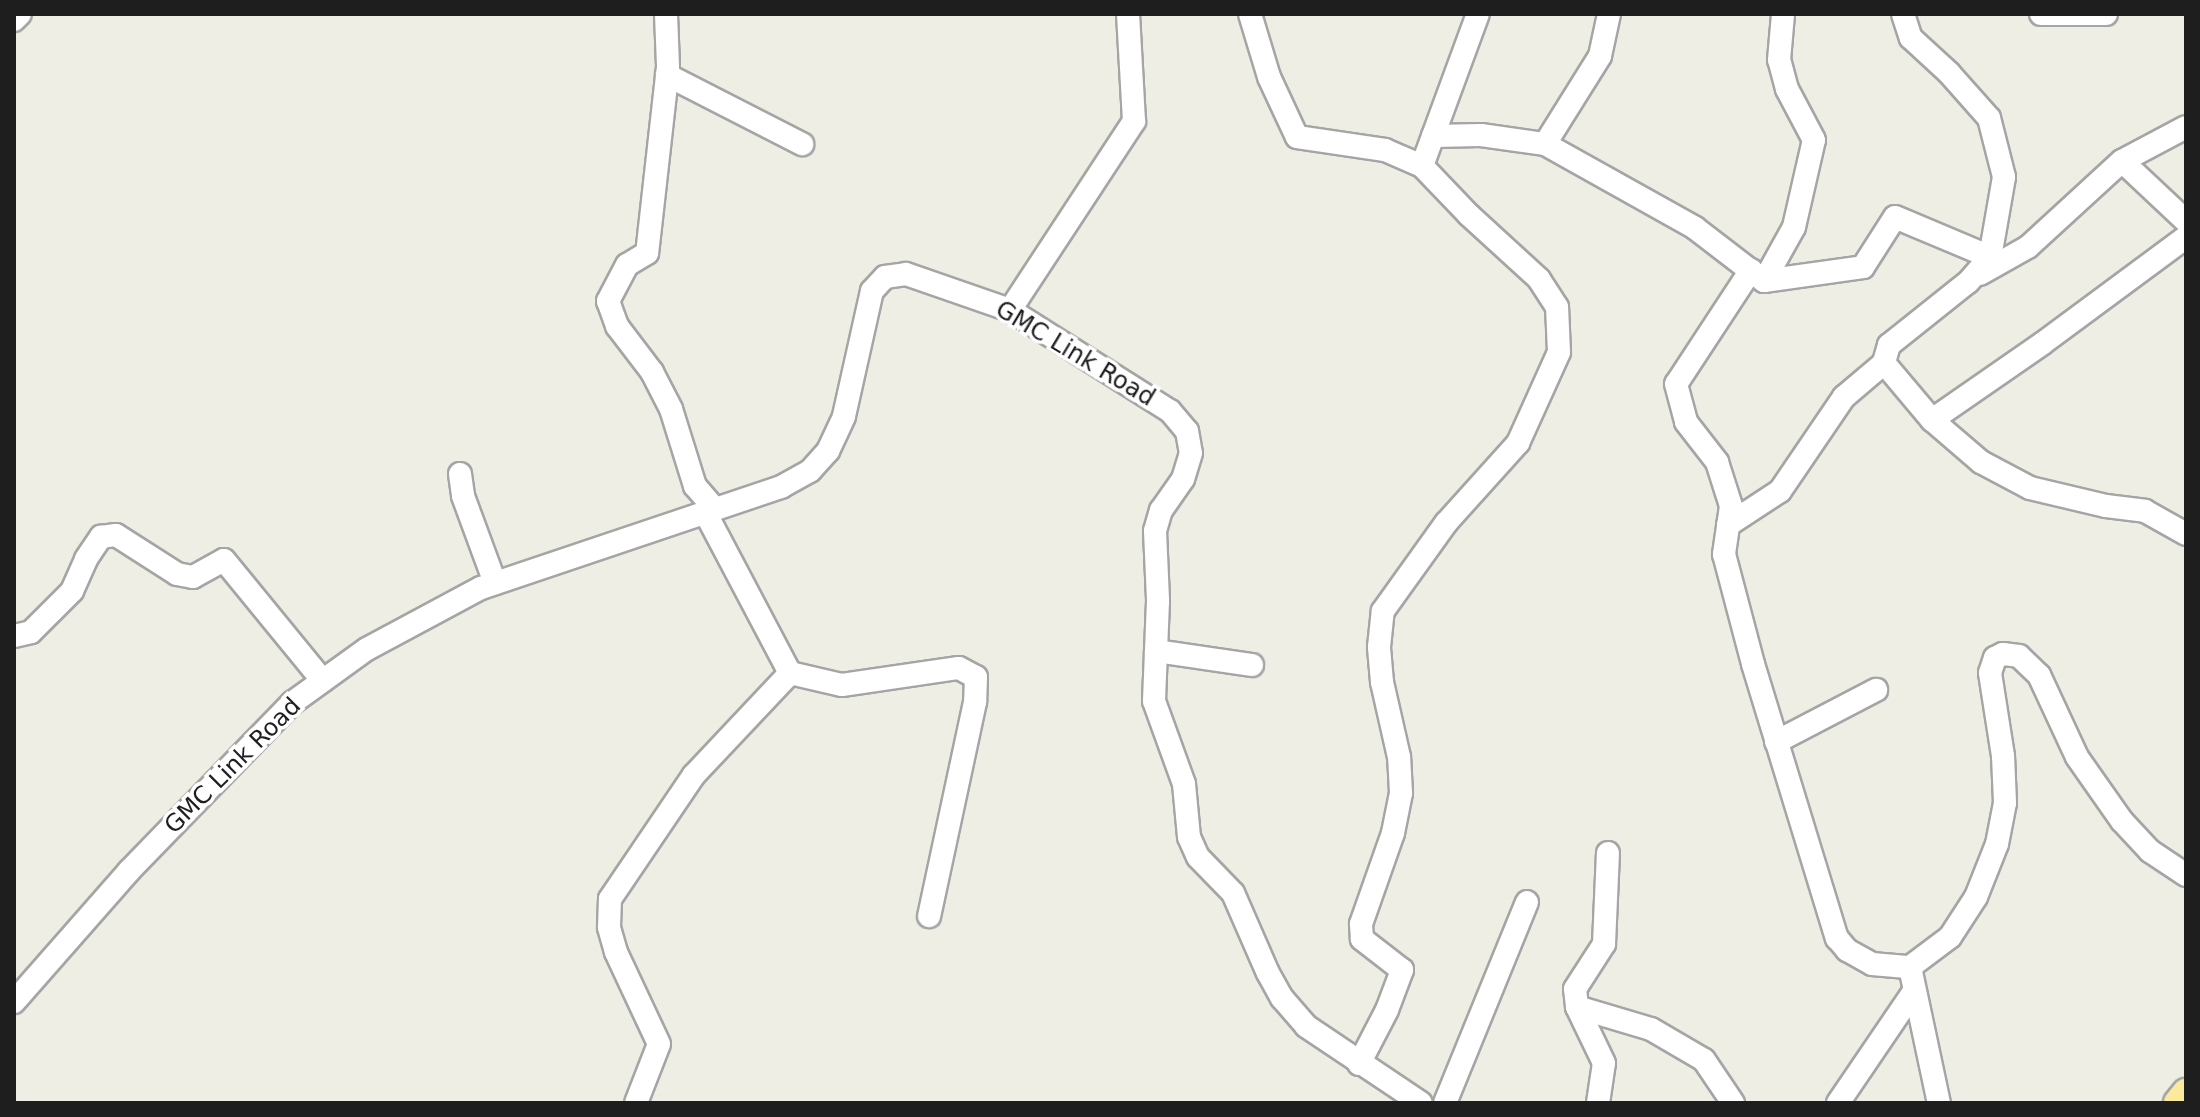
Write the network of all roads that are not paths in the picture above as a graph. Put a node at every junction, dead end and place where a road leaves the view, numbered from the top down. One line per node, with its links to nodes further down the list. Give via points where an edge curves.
1 (20, 14): 11 (street)
2 (666, 14): 12 (street)
3 (1128, 14): 24 (street, via 1134,121)
4 (1250, 14): 18 (street, via 1269,77 1297,137 1385,150)
5 (1478, 14): 14 (street)
6 (1609, 14): 16 (street, via 1600,56)
7 (1783, 14): 22 (street, via 1779,60 1787,89 1814,140 1794,227)
8 (1903, 14): 21 (street, via 1911,38 1989,118 2004,177)
9 (2041, 14): 10 (street)
10 (2106, 14)
11 (14, 20)
12 (667, 75): 15 (street); 28 (street, via 647,253 627,265 608,301 617,326 652,372 671,409 695,486)
13 (2186, 127): 17 (street)
14 (1433, 136): 16 (street, via 1481,135); 18 (street)
15 (802, 144)
16 (1545, 144): 22 (street, via 1695,228)
17 (2122, 161): 19 (street); 23 (street, via 2028,247)
18 (1422, 166): 47 (street, via 1539,279 1557,307 1559,352 1518,443 1446,523 1383,611 1382,682 1399,757 1401,793 1393,833 1361,924 1362,939 1402,970)
19 (2186, 221)
20 (2186, 237): 26 (street)
21 (1990, 257): 22 (street, via 1895,217 1863,267); 23 (street)
22 (1758, 276): 29 (street, via 1676,384 1686,422 1717,462 1731,506)
23 (1968, 282): 25 (street, via 1889,345)
24 (1010, 310): 28 (street, GMC Link Road, via 906,274 885,277 872,291 844,416 828,451 810,471 781,487); 33 (street, GMC Link Road, via 1170,411 1187,431 1191,453 1183,479 1161,510 1155,531)
25 (1884, 363): 26 (street); 29 (street, via 1844,397 1780,491)
26 (1932, 420): 30 (street, via 1981,462 2030,488 2145,511)
27 (460, 474): 31 (street)
28 (710, 510): 31 (street, GMC Link Road); 35 (street)
29 (1728, 525): 38 (street, via 1724,554)
30 (2186, 534)
31 (495, 583): 36 (street, GMC Link Road, via 367,649)
32 (14, 636): 36 (street, via 31,632 72,591 101,537 116,535 177,574 193,577 224,560)
33 (1156, 651): 34 (street); 47 (street, GMC Link Road, via 1154,701 1184,784 1189,837 1198,857 1233,893 1282,998 1306,1026)
34 (1252, 665)
35 (790, 673): 42 (street, via 842,685 959,668 976,677); 49 (street, via 694,775 610,899 609,927 616,952 659,1044)
36 (323, 681): 45 (street, GMC Link Road, via 292,703 129,871)
37 (1876, 690): 38 (street)
38 (1776, 742): 43 (street, via 1837,938 1872,964)
39 (1608, 853): 46 (street, via 1604,944 1575,989)
40 (2186, 875): 43 (street, via 2150,851 2122,821 2077,757 2039,675 2019,656 2003,654 1995,658 1990,673 2004,787 1997,844 1976,897 1950,937)
41 (1527, 902): 51 (street)
42 (929, 916)
43 (1910, 967): 44 (street)
44 (1914, 991): 54 (street); 55 (street)
45 (14, 1002)
46 (1577, 1007): 52 (street, via 1604,1063); 53 (street, via 1651,1029 1704,1060)
47 (1359, 1064): 50 (street, GMC Link Road)
48 (2186, 1093): 56 (main road)
49 (636, 1103)
50 (1421, 1103)
51 (1445, 1103)
52 (1598, 1103)
53 (1733, 1103)
54 (1838, 1103)
55 (1939, 1103)
56 (2178, 1103)

